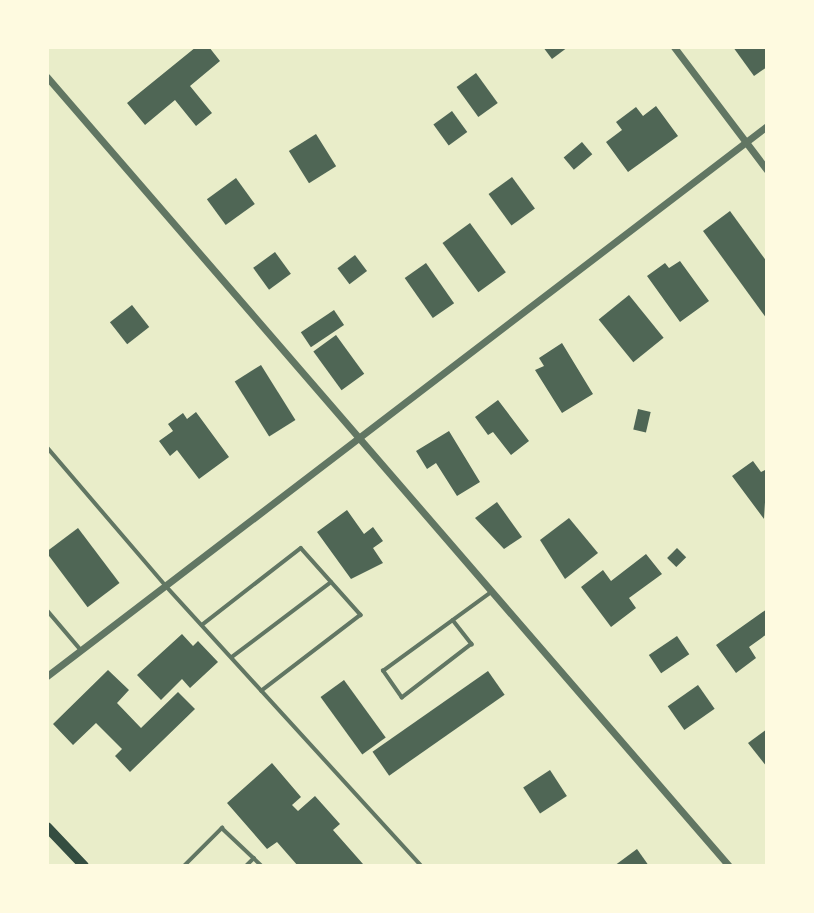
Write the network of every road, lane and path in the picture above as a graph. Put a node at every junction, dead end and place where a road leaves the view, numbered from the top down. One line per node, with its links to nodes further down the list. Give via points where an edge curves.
1 (674, 47): 4 (street)
2 (47, 77): 6 (street)
3 (767, 126): 4 (street)
4 (746, 142): 5 (street); 6 (street)
5 (767, 170)
6 (361, 437): 9 (street); 10 (street)
7 (47, 447): 9 (lane)
8 (331, 582): 13 (lane, via 301,548); 15 (lane); 17 (lane, via 361,615)
9 (166, 586): 13 (lane); 14 (street)
10 (492, 592): 12 (lane); 25 (street)
11 (47, 610): 14 (lane)
12 (453, 620): 12 (lane, via 383,671 402,698 472,644)
13 (202, 625): 15 (lane)
14 (80, 650): 16 (street)
15 (232, 658): 17 (lane)
16 (47, 676)
17 (262, 691): 24 (lane)
18 (47, 827): 20 (main road)
19 (254, 858): 21 (lane, via 222,828); 22 (lane); 23 (lane)
20 (84, 866)
21 (184, 866)
22 (246, 866)
23 (262, 866)
24 (422, 866)
25 (729, 866)

